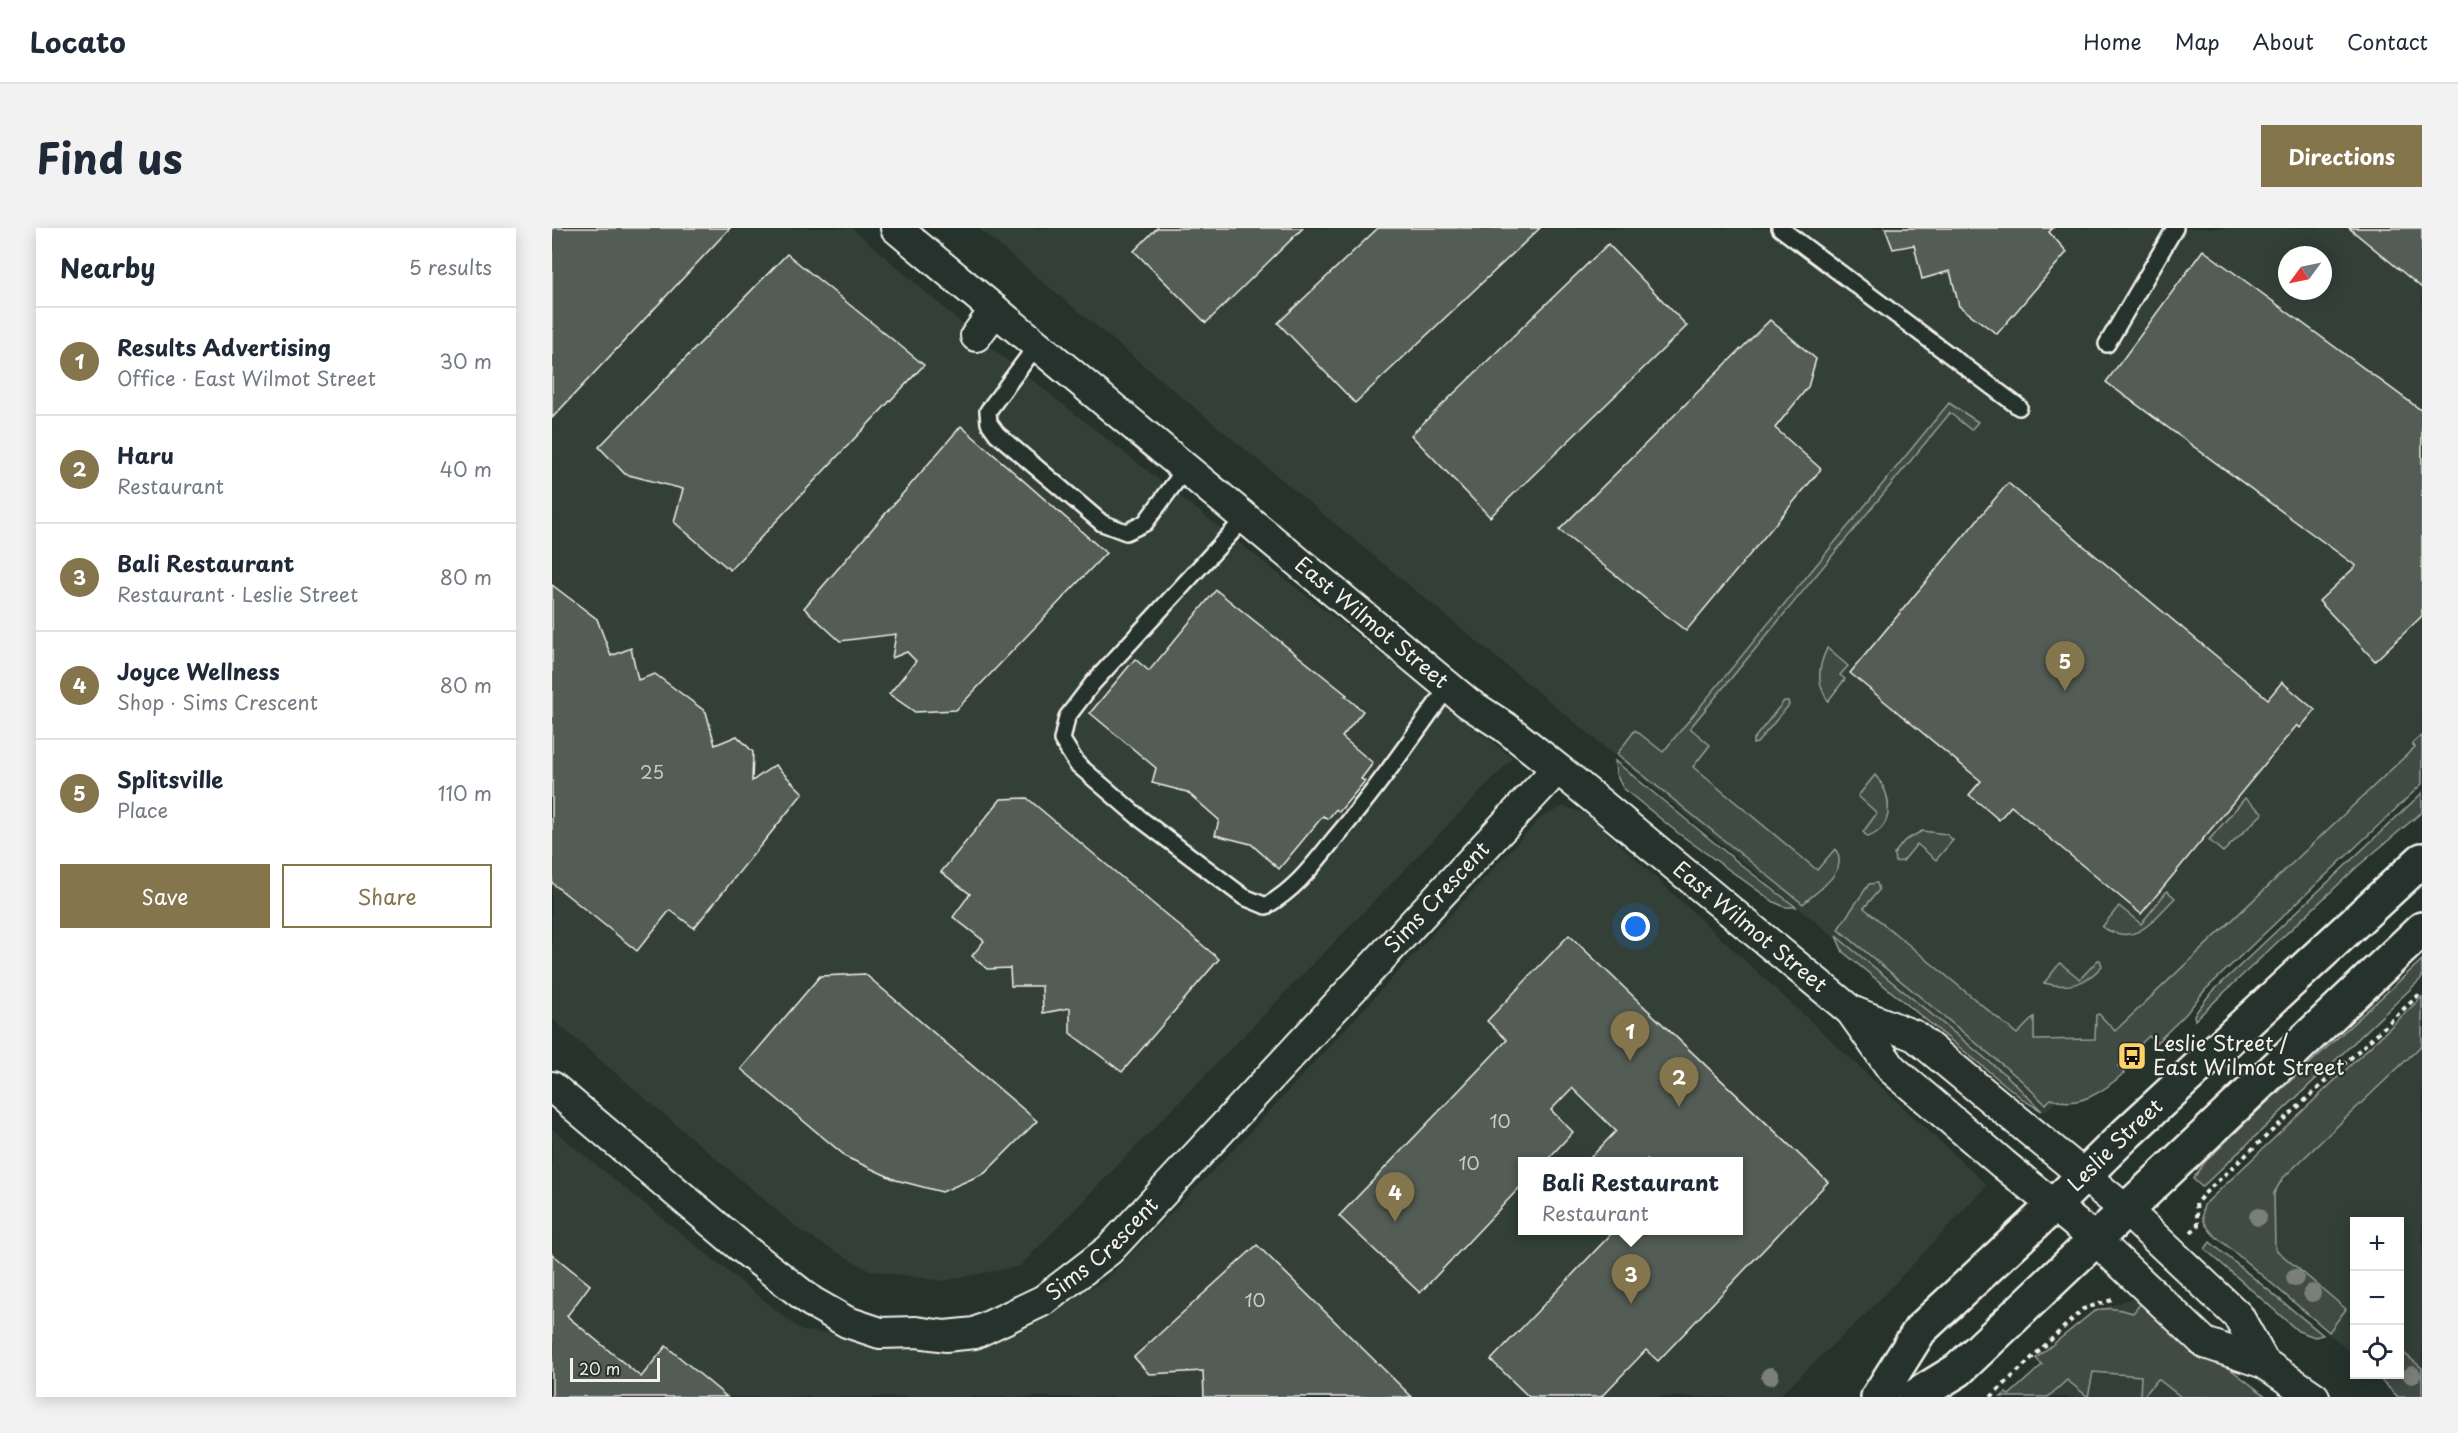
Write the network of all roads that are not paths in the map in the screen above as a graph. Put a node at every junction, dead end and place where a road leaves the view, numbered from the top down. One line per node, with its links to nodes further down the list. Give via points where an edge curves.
1 (896, 228): 4 (street, East Wilmot Street)
2 (1780, 228): 8 (lane)
3 (2175, 228): 6 (lane)
4 (995, 310): 5 (street); 7 (street, East Wilmot Street)
5 (976, 336)
6 (2107, 344)
7 (1037, 345): 9 (street, East Wilmot Street); 9 (lane, via 988,411 988,423 1101,523 1126,532 1145,523)
8 (2019, 407)
9 (1186, 468): 10 (street, East Wilmot Street)
10 (1245, 518): 11 (street, East Wilmot Street); 11 (lane, via 1066,717 1062,740 1077,764 1142,820 1244,897 1266,906 1288,893 1318,859)
11 (1449, 686): 12 (street, East Wilmot Street)
12 (1557, 769): 15 (street, East Wilmot Street); 16 (street, Sims Crescent, via 1109,1250 1044,1300 975,1333 880,1334 847,1322 812,1302)
13 (2422, 860): 17 (main road, Leslie Street)
14 (2422, 929): 19 (main road)
15 (1851, 1011): 17 (street, East Wilmot Street, via 1915,1036); 18 (street, East Wilmot Street, via 1892,1069)
16 (552, 1087)
17 (2083, 1176): 18 (main road, Leslie Street); 19 (street, East Wilmot Street)
18 (2054, 1206): 20 (street, East Wilmot Street); 22 (main road, Leslie Street, via 1920,1330)
19 (2127, 1211): 20 (main road); 21 (street, East Wilmot Street, via 2238,1316)
20 (2096, 1240): 21 (street, East Wilmot Street, via 2205,1343); 23 (main road, via 1958,1370)
21 (2264, 1363): 24 (street)
22 (1878, 1397)
23 (1914, 1397)
24 (2314, 1397)

